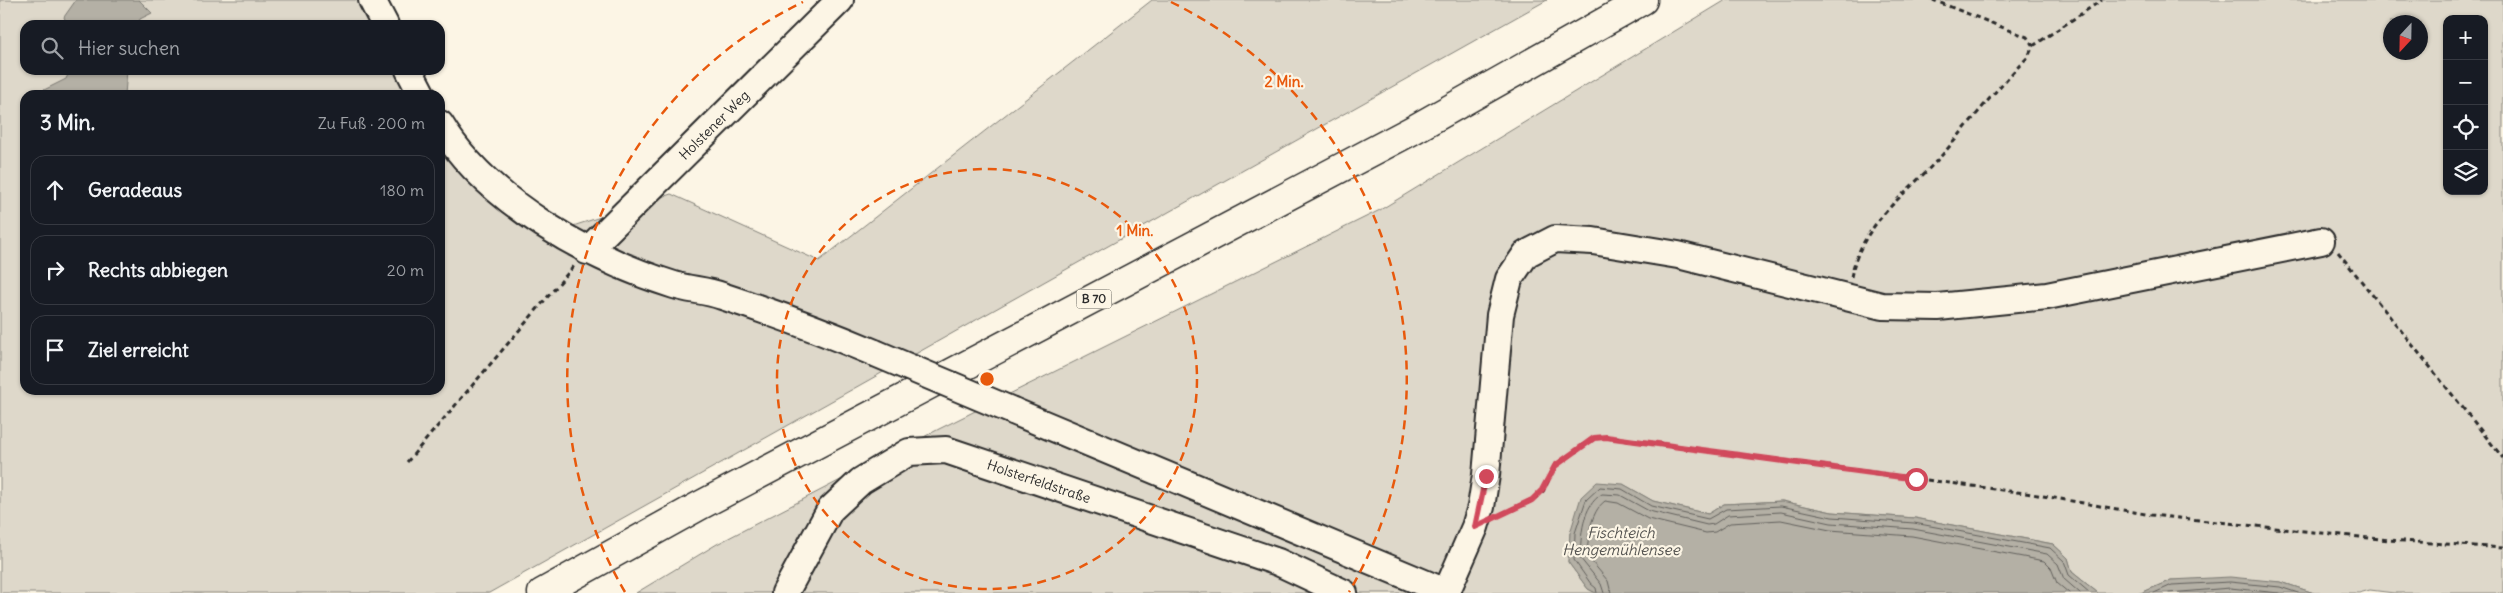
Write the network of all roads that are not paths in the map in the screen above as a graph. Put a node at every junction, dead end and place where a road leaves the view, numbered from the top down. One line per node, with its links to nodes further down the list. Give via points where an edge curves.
1 (372, 0): 4 (street)
2 (840, 0): 9 (street, Holstener Weg)
3 (1643, 0): 10 (main road, B 70, via 1411,131 700,506)
4 (382, 20)
5 (412, 75): 6 (street)
6 (419, 90)
7 (445, 130): 9 (street, via 495,187 534,218)
8 (2320, 241): 13 (street, via 2047,296 1938,307 1882,306 1678,255 1593,241 1555,239 1526,254 1508,279 1500,315 1486,476 1475,527)
9 (587, 251): 13 (street, bridge, via 674,285 719,294 807,325)
10 (542, 593)
11 (786, 593): 12 (street, Holsterfeldstraße, via 830,510 860,481 909,452 946,450 1278,562)
12 (1344, 593)
13 (1447, 593)

